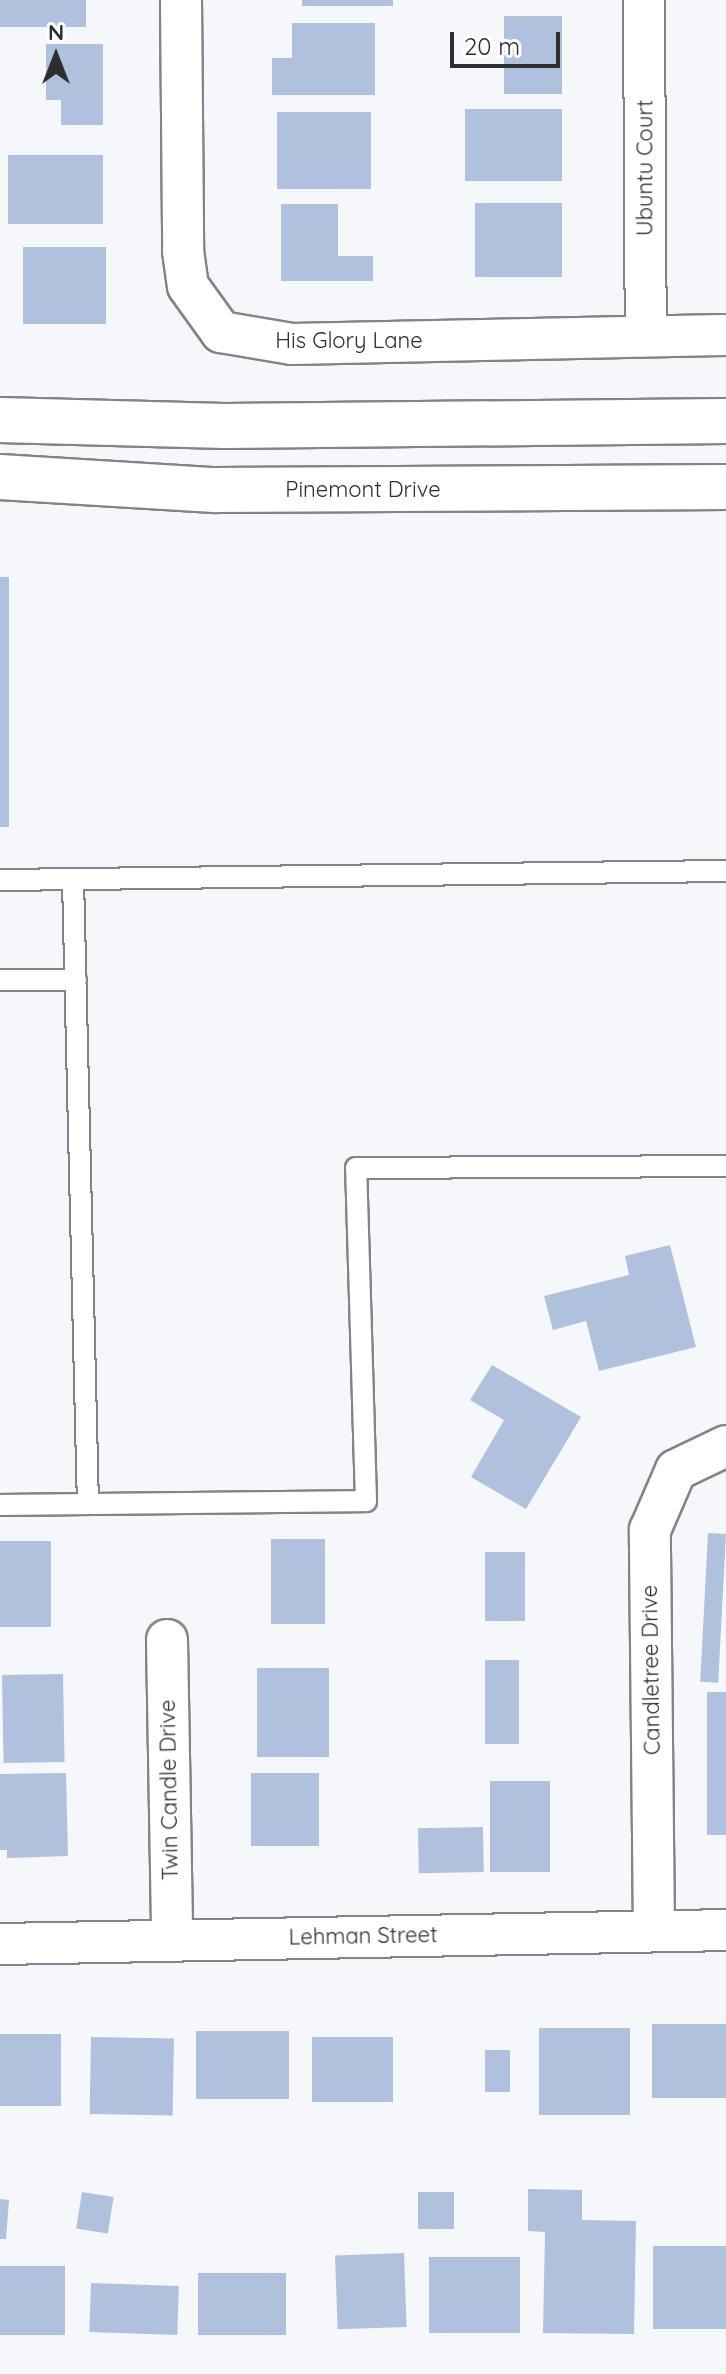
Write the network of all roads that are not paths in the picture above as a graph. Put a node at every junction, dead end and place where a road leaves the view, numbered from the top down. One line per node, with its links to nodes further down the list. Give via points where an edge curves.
1 (181, 0): 4 (street, His Glory Lane, via 183,251 188,286 221,332 292,344)
2 (644, 0): 4 (street, Ubuntu Court)
3 (726, 335): 4 (street, His Glory Lane)
4 (646, 336)
5 (0, 420): 6 (main road, via 225,426)
6 (726, 421)
7 (0, 477): 8 (main road, Pinemont Drive, via 215,490)
8 (726, 487)
9 (726, 871): 10 (lane)
10 (73, 879): 11 (lane); 13 (lane)
11 (0, 880)
12 (0, 980): 13 (lane)
13 (76, 980): 16 (lane)
14 (726, 1166): 16 (lane, via 356,1168 366,1501)
15 (726, 1446): 20 (street, Candletree Drive, via 676,1470 650,1530)
16 (88, 1504): 17 (lane)
17 (0, 1505)
18 (167, 1640): 21 (street, Twin Candle Drive)
19 (726, 1930): 20 (street, Lehman Street)
20 (654, 1931): 21 (street, Lehman Street)
21 (172, 1940): 22 (street, Lehman Street)
22 (0, 1944)

